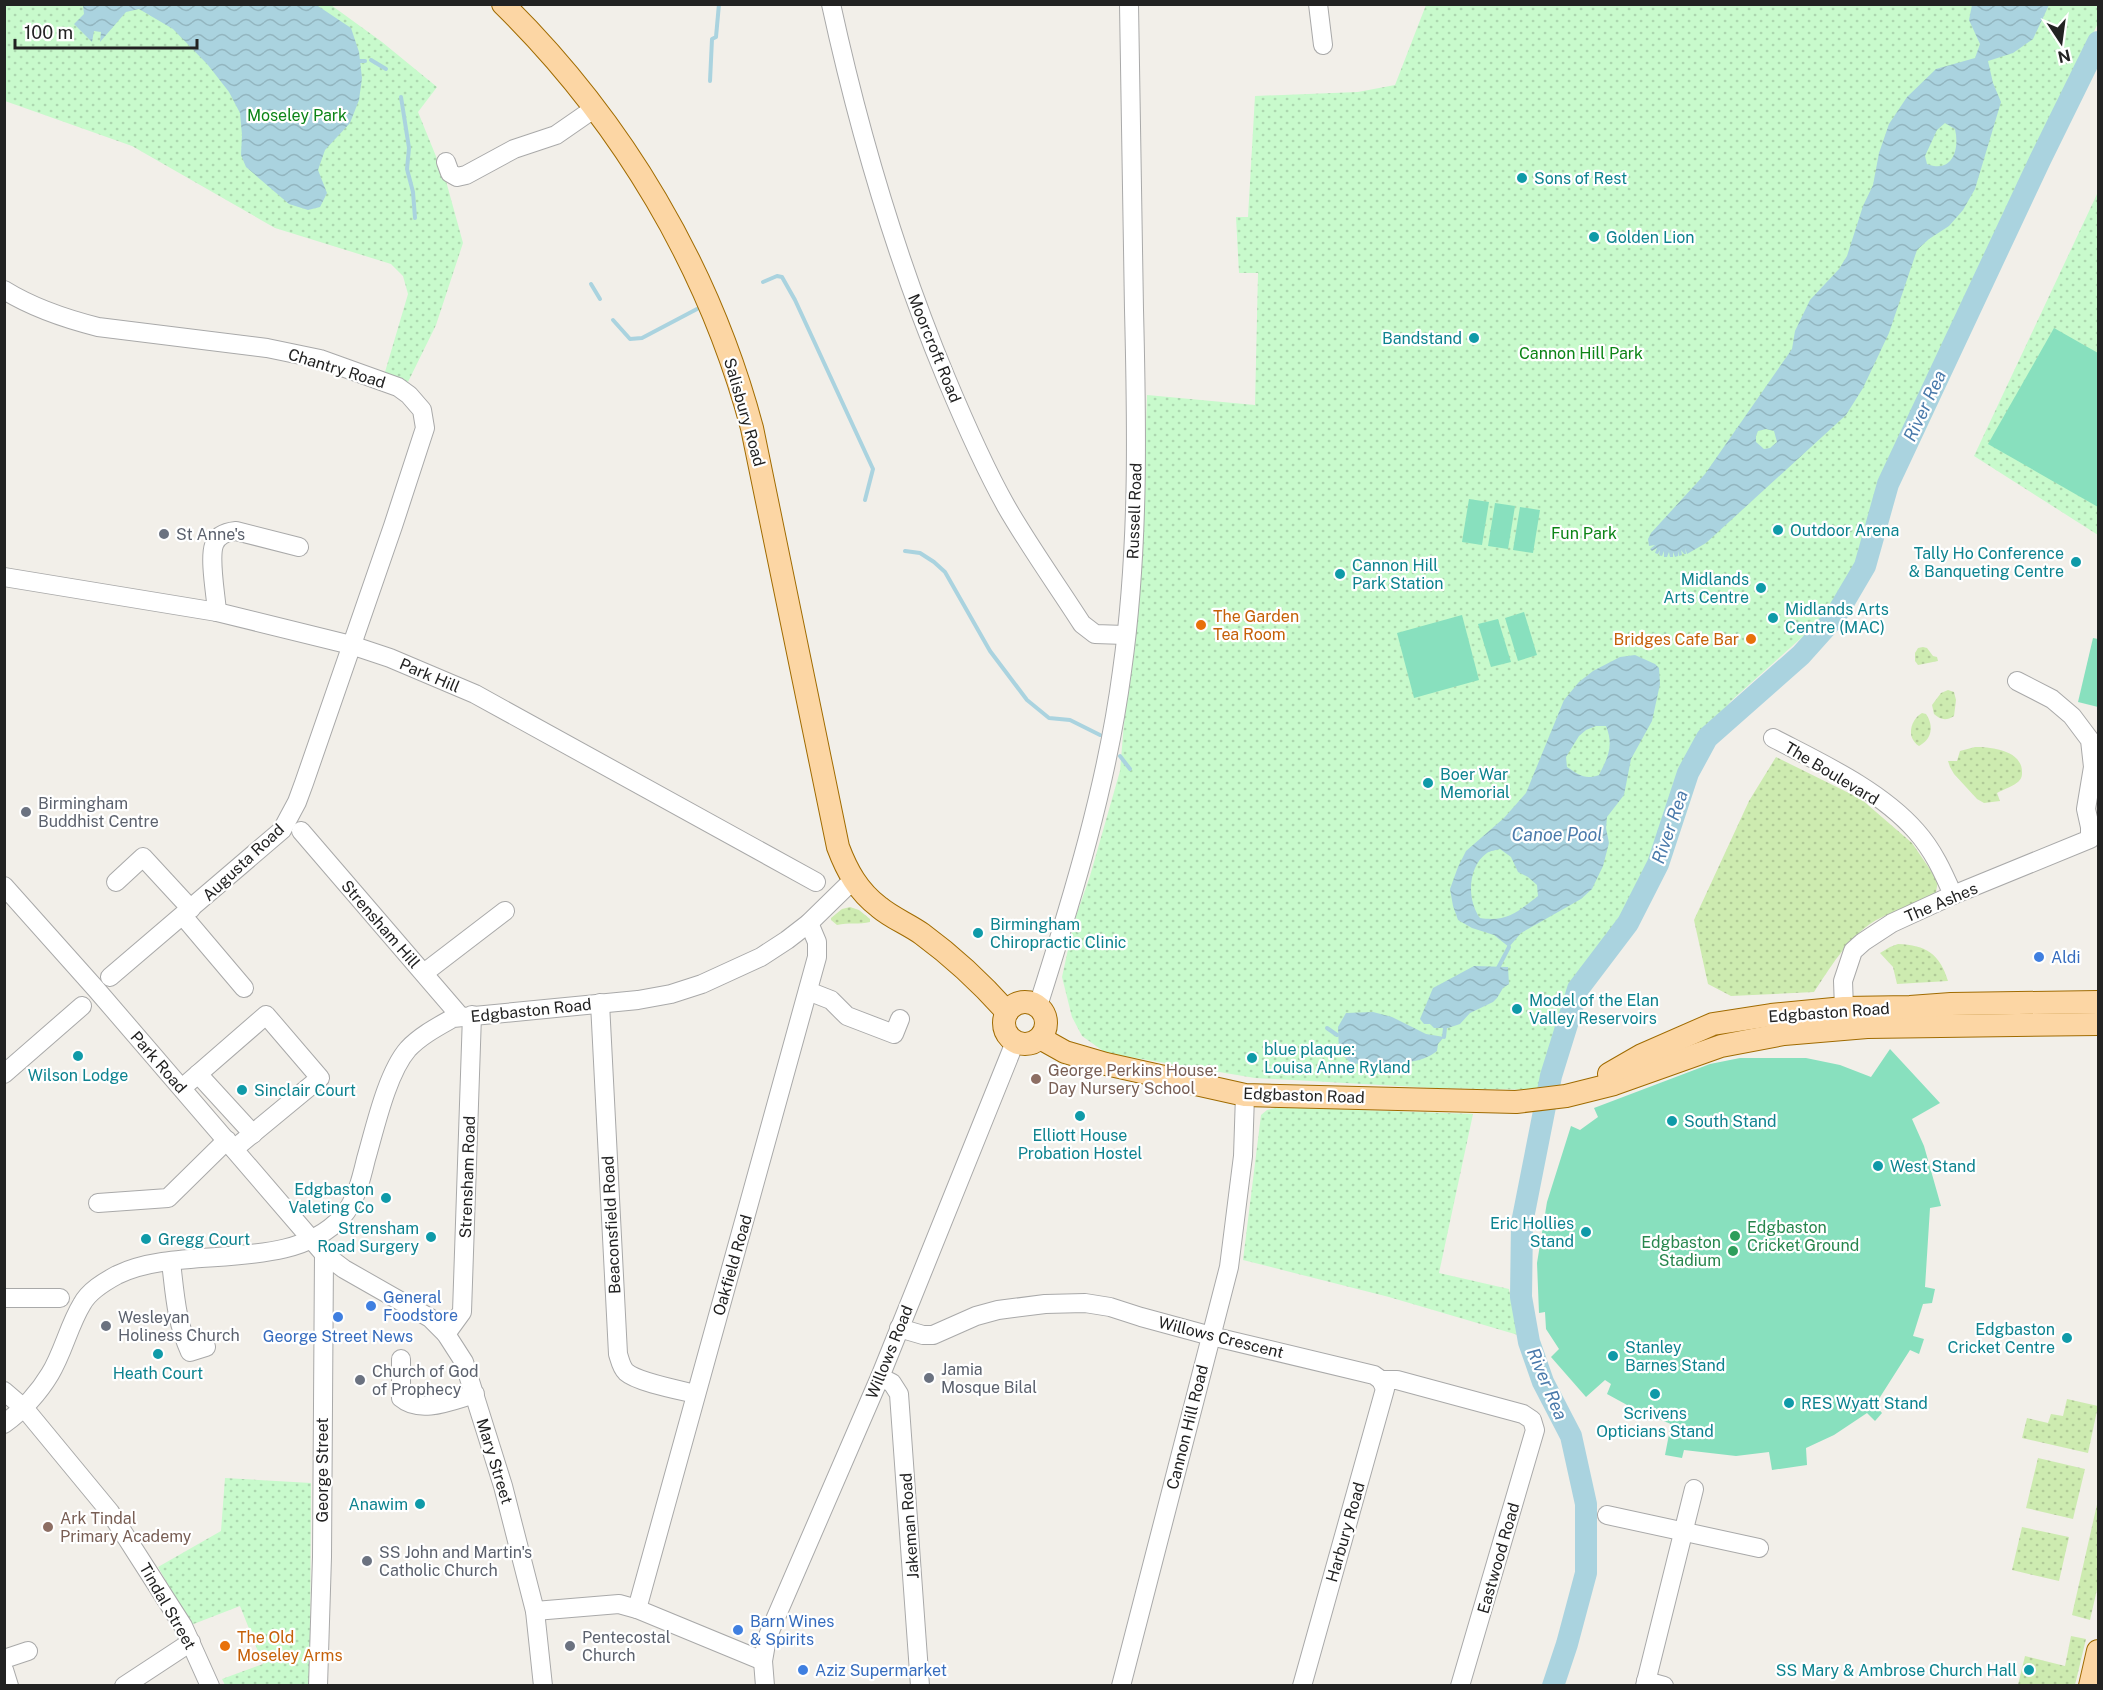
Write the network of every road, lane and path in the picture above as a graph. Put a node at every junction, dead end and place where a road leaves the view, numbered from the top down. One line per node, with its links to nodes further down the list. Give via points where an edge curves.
1 (502, 4): 6 (main road, Salisbury Road)
2 (831, 4): 12 (street, Moorcroft Road, via 878,187 925,326 968,431 1006,505 1082,624 1095,634)
3 (1129, 4): 12 (street, Russell Road, via 1137,489)
4 (1318, 4): 5 (street)
5 (1323, 45)
6 (595, 108): 7 (street, via 556,135 514,149 466,175 458,177 450,172); 17 (main road, Salisbury Road, via 666,215 699,280 740,383 763,476 838,847)
7 (446, 162)
8 (4, 290): 13 (street, Chantry Road, via 75,322 320,359 398,387 409,395 422,410 425,428)
9 (299, 547): 11 (street, via 236,531 218,538 213,556)
10 (4, 577): 11 (street, Park Hill)
11 (217, 612): 13 (street, Park Hill)
12 (1125, 635): 32 (street, Russell Road, via 1114,729 1071,900)
13 (351, 645): 19 (street, Park Hill, via 475,694); 23 (street, Augusta Road, via 304,783 282,830)
14 (2017, 681): 21 (street, The Ashes, via 2052,699 2072,716 2090,740 2092,767 2086,809 2090,839)
15 (1773, 738): 21 (street, The Boulevard, via 1875,795 1900,816 1939,862)
16 (301, 831): 25 (street, Strensham Hill)
17 (853, 880): 24 (street, Edgbaston Road); 33 (main road, via 880,908 954,960)
18 (116, 882): 23 (street, via 143,857)
19 (816, 882)
20 (4, 886): 45 (street, Park Road)
21 (1953, 895): 36 (street, The Ashes, via 1892,923 1853,951 1842,981)
22 (505, 911): 25 (street)
23 (187, 912): 26 (street, Augusta Road); 27 (street, via 235,966)
24 (809, 923): 28 (street, Oakfield Road, via 817,942 817,957); 30 (street, Edgbaston Road, via 761,957 702,984 671,994)
25 (424, 973): 35 (street, Strensham Hill)
26 (110, 977)
27 (244, 988)
28 (808, 991): 37 (street, via 831,1000 847,1016 894,1034); 65 (street, Oakfield Road)
29 (2098, 1002): 34 (main road, Edgbaston Road)
30 (600, 1003): 35 (street, Edgbaston Road); 65 (street, Beaconsfield Road, via 618,1354 621,1365 637,1378)
31 (82, 1006): 43 (street)
32 (1038, 1006): 33 (main road, via 1018,1003); 40 (main road, via 1046,1025)
33 (1007, 1012): 41 (main road, via 1004,1027)
34 (1972, 1014): 36 (main road, Edgbaston Road); 39 (main road, Edgbaston Road)
35 (466, 1016): 51 (street, Edgbaston Road, via 453,1018 430,1031 408,1049 396,1068 381,1109 359,1189 343,1216); 57 (street, Strensham Road, via 462,1312)
36 (1845, 1018): 38 (main road, Edgbaston Road, via 1771,1015); 42 (main road, Edgbaston Road)
37 (900, 1019)
38 (1713, 1024): 42 (main road); 46 (main road, Edgbaston Road, via 1642,1055)
39 (2098, 1024)
40 (1040, 1038): 41 (main road, via 1031,1043); 47 (main road, Edgbaston Road, via 1065,1052 1106,1064)
41 (1016, 1042): 56 (street, Willows Road)
42 (1721, 1046): 46 (main road, Edgbaston Road, via 1614,1084)
43 (4, 1074)
44 (198, 1074): 45 (street); 48 (street); 48 (street, via 266,1015 320,1077)
45 (182, 1088): 49 (street, Park Road)
46 (1571, 1094): 47 (main road, Edgbaston Road, via 1532,1101 1476,1102)
47 (1245, 1095): 58 (street, Cannon Hill Road, via 1237,1214 1229,1267)
48 (253, 1134): 49 (street)
49 (231, 1145): 50 (street, via 168,1198); 51 (street, Park Road)
50 (98, 1203)
51 (312, 1240): 52 (street, Mary Street); 53 (street, Edgbaston Road, via 279,1250)
52 (324, 1254): 57 (street, Mary Street, via 430,1318); 86 (street, George Street)
53 (171, 1262): 59 (street, via 178,1324 184,1340 190,1352); 66 (street, Edgbaston Road, via 134,1269 101,1284 81,1306 50,1374)
54 (4, 1298): 55 (street)
55 (60, 1298)
56 (899, 1328): 58 (street, Willows Crescent, via 933,1335 998,1310 1065,1302 1110,1307); 61 (street, Willows Road)
57 (446, 1334): 64 (street, Mary Street, via 465,1362)
58 (1211, 1336): 62 (street, Willows Crescent, via 1374,1375); 90 (street, Cannon Hill Road)
59 (206, 1347)
60 (401, 1359): 64 (street, via 401,1398 408,1404 427,1406)
61 (880, 1377): 79 (street, Willows Road, via 767,1638); 89 (street, Jakeman Road, via 892,1383 899,1394)
62 (1381, 1380): 68 (street, Willows Crescent, via 1397,1380 1523,1414 1532,1420); 91 (street, Harbury Road, via 1385,1389)
63 (4, 1391): 66 (street, Tindal Street)
64 (475, 1394): 74 (street, Mary Street)
65 (696, 1394): 73 (street, Oakfield Road)
66 (25, 1409): 67 (street, Edgbaston Road); 75 (street, Tindal Street, via 110,1512)
67 (4, 1424)
68 (1535, 1430): 92 (street, Eastwood Road)
69 (1694, 1489): 71 (street)
70 (1607, 1515): 71 (street)
71 (1684, 1532): 72 (street); 82 (street)
72 (1759, 1548)
73 (637, 1609): 74 (street, via 619,1604); 79 (street)
74 (535, 1611): 87 (street, Mary Street)
75 (190, 1641): 81 (street); 85 (street, Tindal Street)
76 (28, 1651): 78 (street)
77 (2098, 1651): 94 (main road)
78 (4, 1659)
79 (762, 1661): 88 (street)
80 (4, 1670): 83 (street)
81 (149, 1679): 84 (street)
82 (1645, 1683): 93 (street)
83 (9, 1686)
84 (124, 1686)
85 (210, 1686)
86 (318, 1686)
87 (543, 1686)
88 (765, 1686)
89 (920, 1686)
90 (1121, 1686)
91 (1302, 1686)
92 (1460, 1686)
93 (1665, 1686)
94 (2090, 1686)

